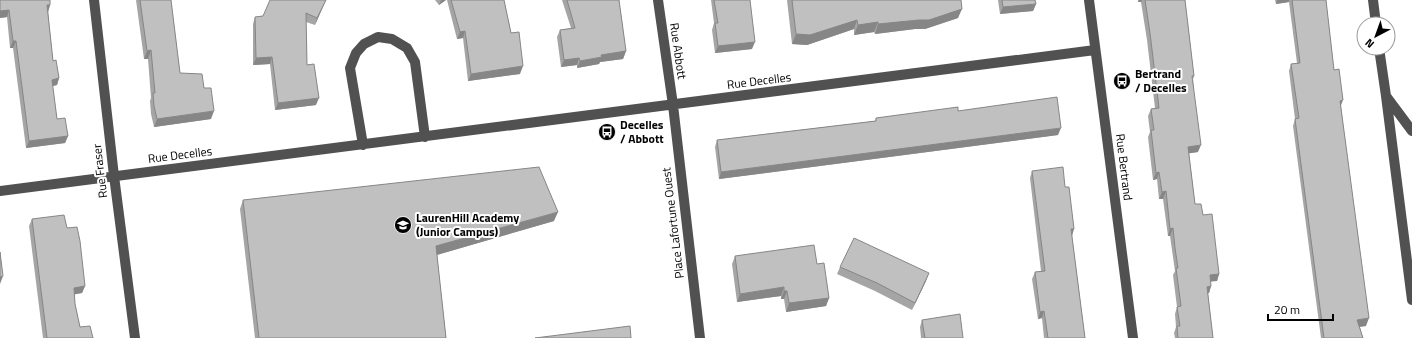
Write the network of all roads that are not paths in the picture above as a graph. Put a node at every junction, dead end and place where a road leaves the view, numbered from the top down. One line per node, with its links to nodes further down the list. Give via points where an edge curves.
1 (94, 0): 13 (street, Rue Fraser)
2 (658, 0): 9 (street, Rue Abbott)
3 (1089, 0): 6 (street, Rue Bertrand)
4 (1373, 0): 5 (street)
5 (1375, 16)
6 (1095, 50): 9 (street, Rue Decelles); 18 (street, Rue Bertrand)
7 (1380, 56): 8 (street)
8 (1386, 96): 10 (street); 15 (street)
9 (673, 105): 11 (street, Rue Decelles); 17 (street, Place Lafortune Ouest)
10 (1412, 130)
11 (425, 137): 12 (street, Rue Decelles); 12 (street, via 415,62 407,48 392,39 378,38 364,44 356,53 350,68)
12 (363, 145): 13 (street, Rue Decelles)
13 (114, 176): 14 (street, Rue Decelles); 16 (street, Rue Fraser)
14 (0, 191)
15 (1412, 300)
16 (135, 338)
17 (700, 338)
18 (1133, 338)

